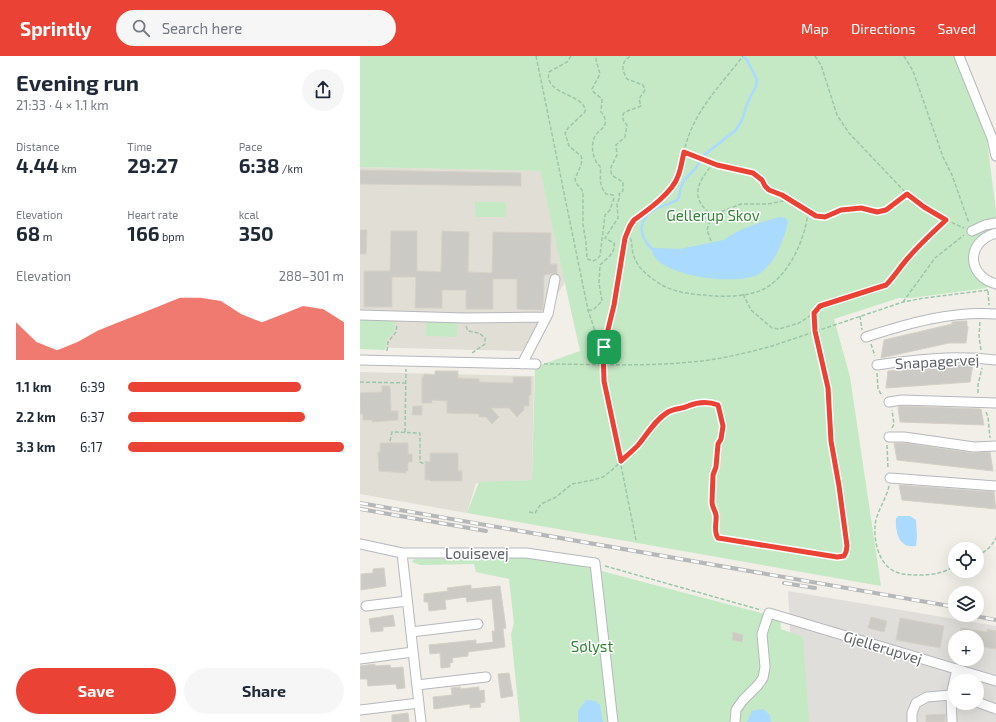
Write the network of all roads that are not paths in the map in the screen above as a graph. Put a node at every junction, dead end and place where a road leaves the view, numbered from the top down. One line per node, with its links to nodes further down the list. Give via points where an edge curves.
1 (959, 56): 2 (street, via 992,138)
2 (996, 156)
3 (996, 223): 4 (street)
4 (972, 231)
5 (996, 233): 7 (street, via 979,242 974,255 978,273)
6 (554, 279): 10 (street)
7 (996, 284)
8 (996, 314): 11 (street, via 934,318)
9 (360, 315): 10 (street)
10 (546, 317): 14 (street)
11 (866, 337)
12 (360, 360): 14 (street)
13 (996, 360): 16 (street, Snapagervej, via 956,357)
14 (522, 364): 15 (street)
15 (536, 364)
16 (877, 365)
17 (889, 402): 18 (street, via 902,400)
18 (996, 403)
19 (889, 437): 20 (street)
20 (994, 447)
21 (890, 478): 22 (street)
22 (996, 486)
23 (360, 544): 24 (street, Louisevej)
24 (402, 553): 25 (street); 43 (street, Louisevej, via 526,553 595,563)
25 (407, 601): 26 (street); 28 (street)
26 (366, 606)
27 (478, 624): 28 (street)
28 (411, 632): 29 (street)
29 (413, 652): 30 (street); 35 (street)
30 (360, 659)
31 (957, 669): 32 (street); 34 (street, Gjellerupvej); 44 (street, Gjellerupvej, via 769,613 762,634 765,667 763,678 736,710)
32 (956, 674)
33 (486, 677): 35 (street)
34 (996, 681)
35 (417, 685): 37 (street)
36 (948, 696): 45 (street, via 927,697 916,703)
37 (419, 703): 40 (street); 42 (street)
38 (984, 705): 39 (street)
39 (996, 709)
40 (360, 710)
41 (952, 710): 46 (street)
42 (421, 722)
43 (613, 722)
44 (735, 722)
45 (912, 722)
46 (952, 722)

